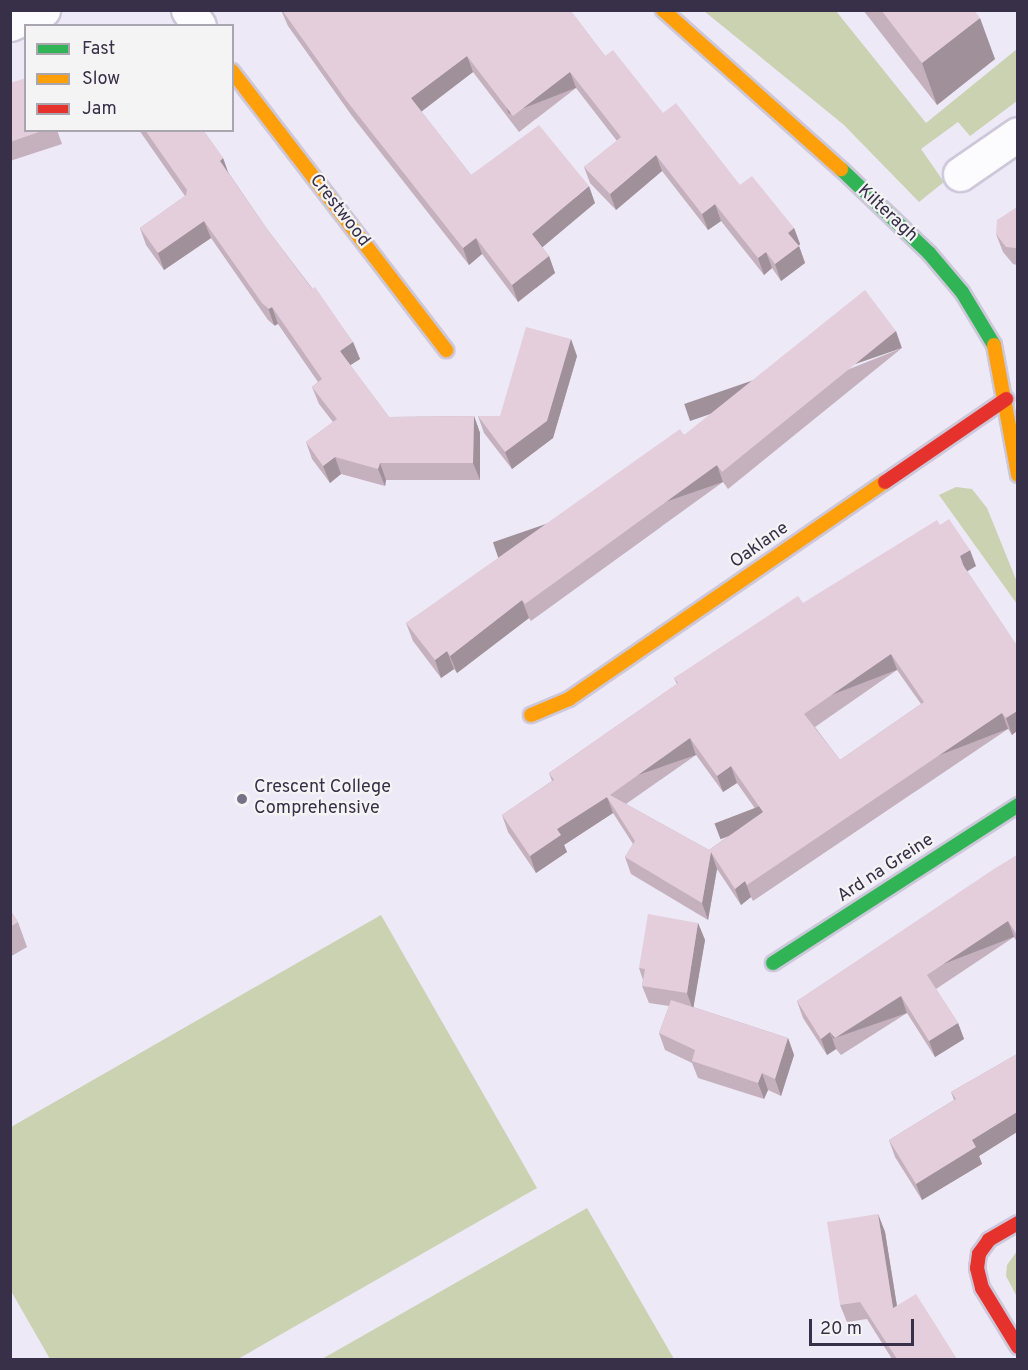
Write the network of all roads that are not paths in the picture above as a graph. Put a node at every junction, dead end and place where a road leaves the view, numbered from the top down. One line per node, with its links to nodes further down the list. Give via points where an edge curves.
1 (43, 10): 4 (street)
2 (188, 10): 5 (street)
3 (663, 10): 10 (street, Kilteragh, via 800,129 929,253 989,333 1000,363)
4 (10, 24)
5 (198, 24)
6 (234, 74): 9 (street, Crestwood)
7 (1017, 134): 8 (street)
8 (960, 174)
9 (446, 350)
10 (1006, 399): 11 (street, Kilteragh); 12 (street, Oaklane, via 568,699)
11 (1017, 475)
12 (531, 715)
13 (1017, 805): 14 (street, Ard na Greine)
14 (773, 963)
15 (1017, 1223): 16 (street, via 989,1240 979,1254 977,1268 982,1288)
16 (1017, 1347)

